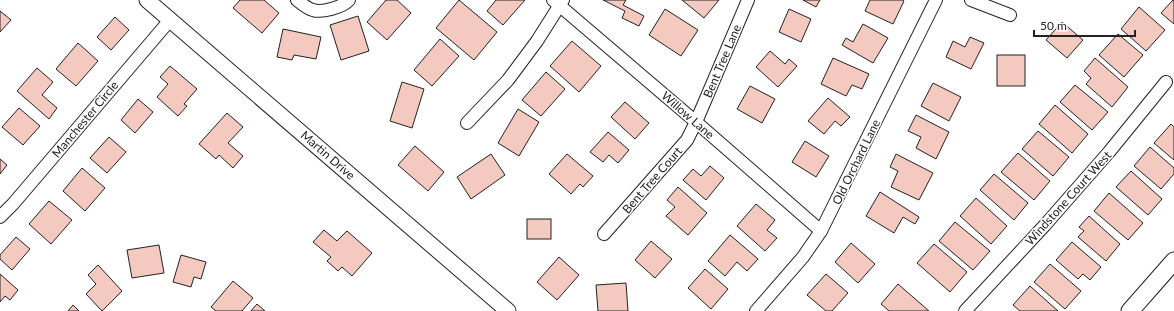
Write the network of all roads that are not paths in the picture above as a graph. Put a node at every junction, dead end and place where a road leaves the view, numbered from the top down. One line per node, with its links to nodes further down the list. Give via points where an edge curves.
1 (146, 0): 9 (street, Martin Drive)
2 (297, 0): 3 (street, via 313,10 325,11)
3 (349, 0)
4 (748, 0): 11 (street, Bent Tree Lane)
5 (936, 0): 14 (street, Old Orchard Lane)
6 (971, 0): 8 (street)
7 (559, 2): 11 (street, Willow Lane); 12 (street, via 537,41 508,80)
8 (1010, 15)
9 (170, 20): 13 (street, Manchester Circle); 17 (street, Martin Drive)
10 (1166, 82): 19 (street, Windstone Court West, via 1050,220)
11 (696, 122): 14 (street, Willow Lane); 15 (street, Bent Tree Court, via 687,140)
12 (467, 123)
13 (0, 217)
14 (821, 231): 18 (street, Old Orchard Lane, via 803,257)
15 (604, 234)
16 (1174, 261): 20 (main road)
17 (508, 311)
18 (756, 311)
19 (965, 311)
20 (1130, 311)

